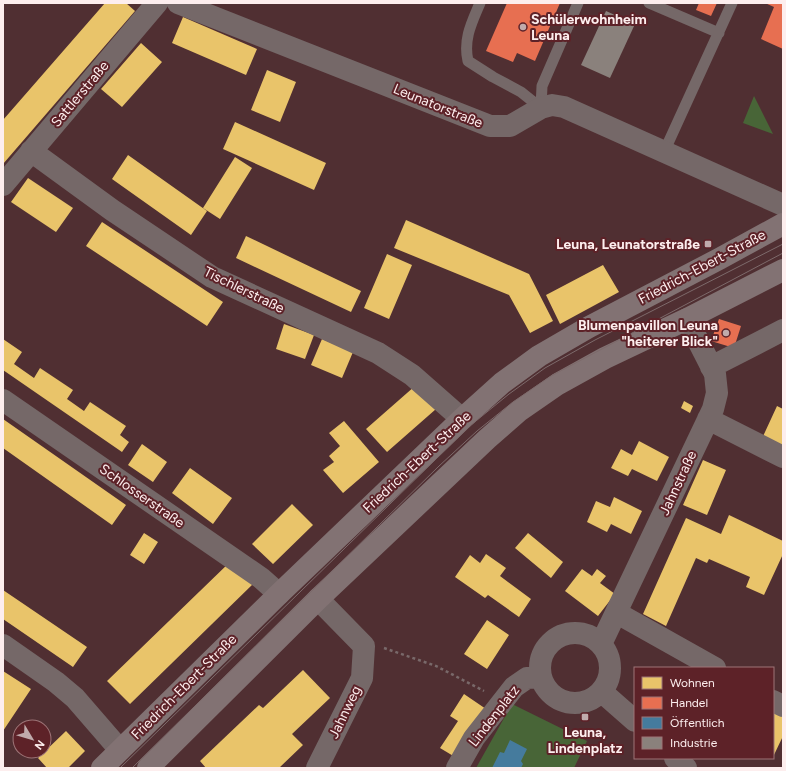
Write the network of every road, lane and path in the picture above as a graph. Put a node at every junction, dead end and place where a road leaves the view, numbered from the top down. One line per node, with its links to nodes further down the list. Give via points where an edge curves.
1 (157, 3): 9 (street, Sattlerstraße)
2 (178, 3): 8 (street, Leunatorstraße, via 490,126 510,126)
3 (480, 3): 8 (lane, via 466,38 465,51 468,60 521,92)
4 (578, 3): 8 (lane, via 542,86)
5 (649, 3): 7 (lane)
6 (732, 3): 7 (lane)
7 (719, 33): 10 (lane)
8 (541, 108): 10 (street, Leunatorstraße, via 564,107)
9 (31, 150): 11 (street, Sattlerstraße); 19 (street, Tischlerstraße, via 125,219 212,277 378,353 412,375)
10 (664, 152): 12 (street, Leunatorstraße)
11 (3, 185)
12 (783, 205)
13 (783, 224): 19 (main road, Friedrich-Ebert-Straße, via 539,356 502,383)
14 (783, 270): 15 (main road)
15 (687, 319): 17 (street, Jahnstraße); 23 (main road, via 605,358 558,384 519,411)
16 (783, 330): 17 (street)
17 (711, 367): 20 (street, Jahnstraße, via 715,374 717,393 714,409)
18 (3, 400): 22 (street, Schlosserstraße, via 261,578)
19 (462, 419): 22 (main road, Friedrich-Ebert-Straße)
20 (708, 419): 21 (street); 24 (street, Jahnstraße)
21 (783, 457)
22 (279, 594): 35 (main road, Friedrich-Ebert-Straße)
23 (318, 599): 27 (street); 38 (main road)
24 (616, 613): 25 (street, Jahnstraße); 28 (street)
25 (601, 644): 29 (street, via 590,636 576,632 564,634 551,641 543,652 539,667); 30 (street, via 610,663 607,683)
26 (3, 645): 35 (street, via 56,682 74,698)
27 (364, 646): 31 (path, via 380,646 436,666); 39 (street, Jahnweg, via 362,678)
28 (713, 667)
29 (540, 677): 30 (street, via 546,689 555,698 570,704 581,703); 31 (street, Lindenplatz, via 527,678 514,687)
30 (602, 692): 34 (street)
31 (502, 701): 40 (street, Lindenplatz, via 474,738)
32 (774, 702): 33 (street)
33 (783, 706)
34 (634, 720)
35 (120, 750): 37 (main road, Friedrich-Ebert-Straße)
36 (676, 759): 41 (street)
37 (102, 768)
38 (148, 768)
39 (317, 768)
40 (457, 768)
41 (686, 768)

